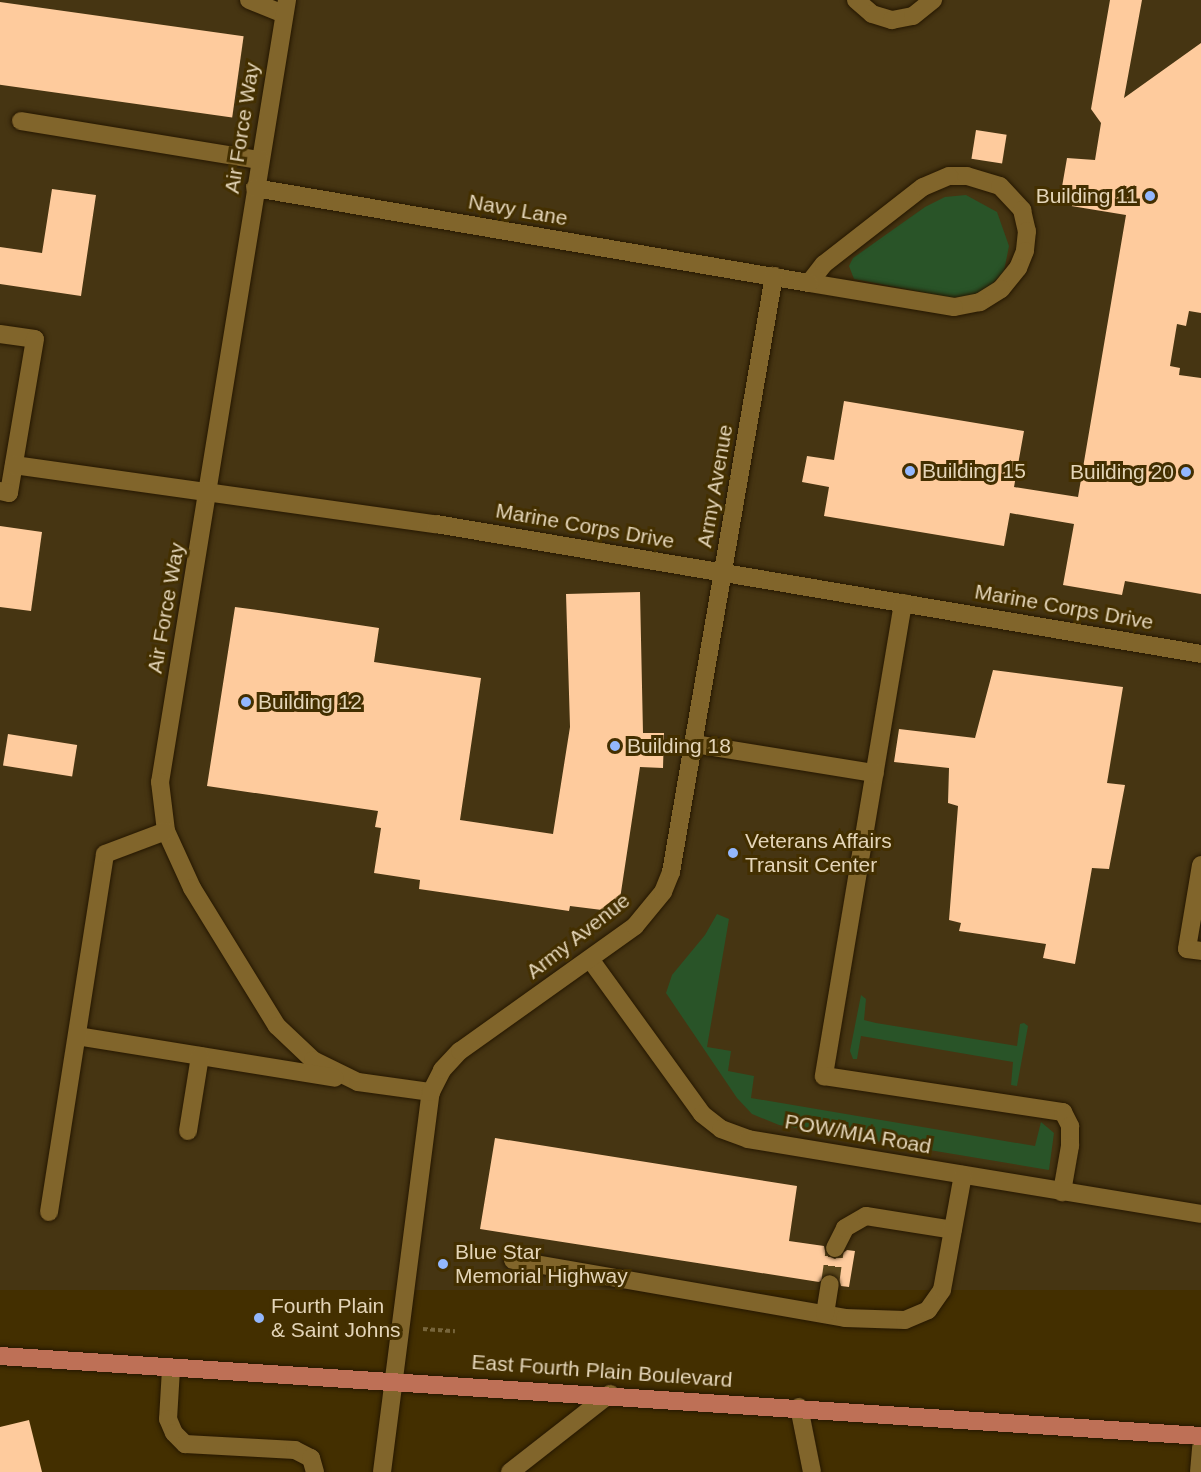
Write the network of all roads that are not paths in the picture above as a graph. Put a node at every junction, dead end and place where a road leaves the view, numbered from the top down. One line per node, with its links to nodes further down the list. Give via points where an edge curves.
1 (249, 0): 4 (street)
2 (856, 0): 3 (street, via 872,14 892,20 913,16)
3 (933, 0)
4 (285, 7): 6 (street, Air Force Way)
5 (21, 121): 6 (street)
6 (260, 160): 7 (street, Air Force Way)
7 (255, 188): 8 (street, Navy Lane); 13 (street, Air Force Way)
8 (774, 276): 9 (street, Navy Lane); 14 (street, Army Avenue)
9 (809, 283): 9 (street, Navy Lane, via 939,307 980,302 1001,289 1018,268 1027,242 1025,220 1016,200 1000,186 967,176 938,179 857,237 814,274)
10 (0, 334): 11 (street, via 35,339)
11 (14, 465): 12 (street, via 9,493); 13 (street, Marine Corps Drive)
12 (0, 491)
13 (208, 492): 14 (street, Marine Corps Drive, via 436,524); 19 (street, Air Force Way, via 160,782)
14 (723, 573): 15 (street, Marine Corps Drive); 17 (street, Army Avenue)
15 (903, 603): 16 (street, Marine Corps Drive); 18 (street)
16 (1201, 654)
17 (695, 744): 18 (street); 22 (street, Army Avenue, via 678,847 663,892 635,926)
18 (875, 773): 29 (street, via 824,1076 1063,1112 1070,1126 1070,1146)
19 (166, 831): 23 (street, via 105,854); 25 (street, Air Force Way, via 192,888 277,1026 313,1060)
20 (1201, 865): 21 (street, via 1187,949)
21 (1201, 951)
22 (590, 959): 26 (street, Army Avenue, via 460,1051 442,1070); 28 (street, POW/MIA Road, via 702,1114 722,1129 748,1139)
23 (77, 1036): 24 (street); 30 (street)
24 (200, 1056): 25 (street); 27 (street)
25 (358, 1082): 26 (street, Air Force Way)
26 (431, 1092): 39 (street, Army Avenue)
27 (188, 1131)
28 (963, 1175): 29 (street, POW/MIA Road); 32 (street)
29 (1062, 1191): 31 (street, POW/MIA Road)
30 (49, 1212)
31 (1201, 1214)
32 (953, 1230): 33 (street, via 866,1216 845,1228); 36 (street, via 942,1290 928,1310 905,1320)
33 (835, 1248)
34 (513, 1260): 36 (street)
35 (830, 1284): 36 (street)
36 (825, 1314)
37 (0, 1356): 38 (main road, East Fourth Plain Boulevard)
38 (171, 1369): 39 (main road, East Fourth Plain Boulevard); 44 (street, via 168,1419 185,1444 295,1450 311,1458)
39 (394, 1380): 40 (main road, East Fourth Plain Boulevard); 45 (street, Army Avenue)
40 (610, 1395): 41 (main road, East Fourth Plain Boulevard); 46 (street)
41 (799, 1407): 42 (main road, East Fourth Plain Boulevard); 47 (street)
42 (1201, 1436)
43 (1201, 1447): 48 (street)
44 (315, 1472)
45 (382, 1472)
46 (510, 1472)
47 (812, 1472)
48 (1199, 1472)

